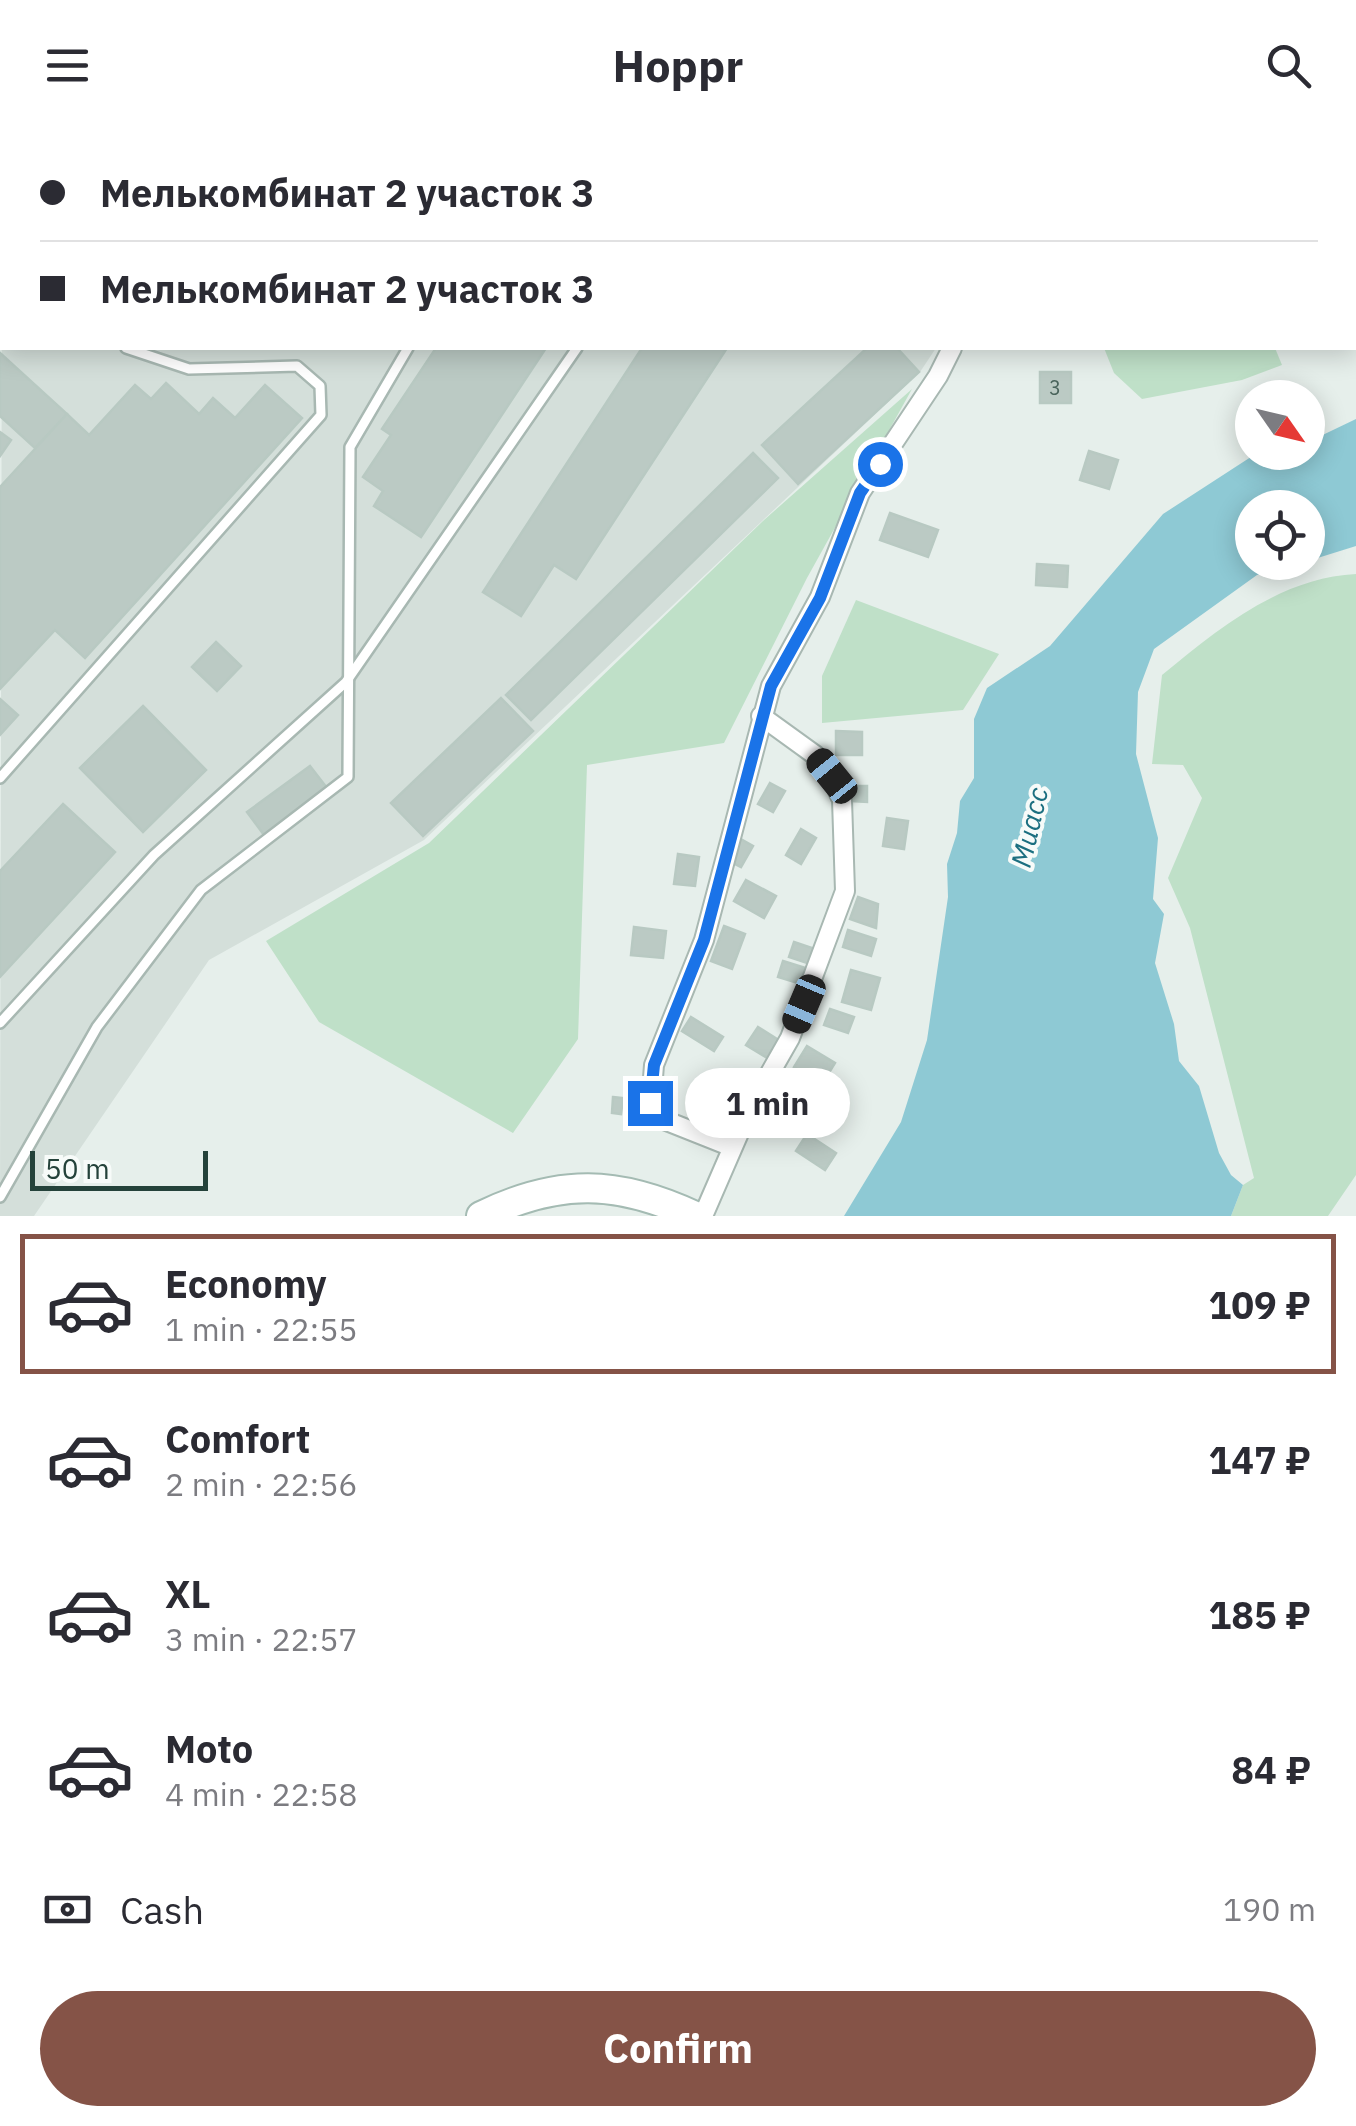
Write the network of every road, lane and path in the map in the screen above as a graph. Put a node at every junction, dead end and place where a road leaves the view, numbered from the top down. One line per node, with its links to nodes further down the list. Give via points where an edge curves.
1 (132, 350): 7 (lane, via 189,369 296,366 320,386 321,416)
2 (407, 350): 5 (lane, via 350,447)
3 (576, 350): 5 (lane)
4 (951, 350): 6 (street, via 860,493 820,598)
5 (346, 682): 8 (lane, via 154,855); 10 (lane, via 348,777 201,890 97,1027)
6 (761, 716): 9 (street, via 815,755 832,776 842,800 845,891 790,1038); 9 (street, via 704,940 654,1065 650,1103 659,1118)
7 (0, 778)
8 (0, 1023)
9 (732, 1147): 13 (street)
10 (0, 1198)
11 (481, 1216): 12 (street, via 532,1196 614,1187)
12 (695, 1216)
13 (702, 1216)

